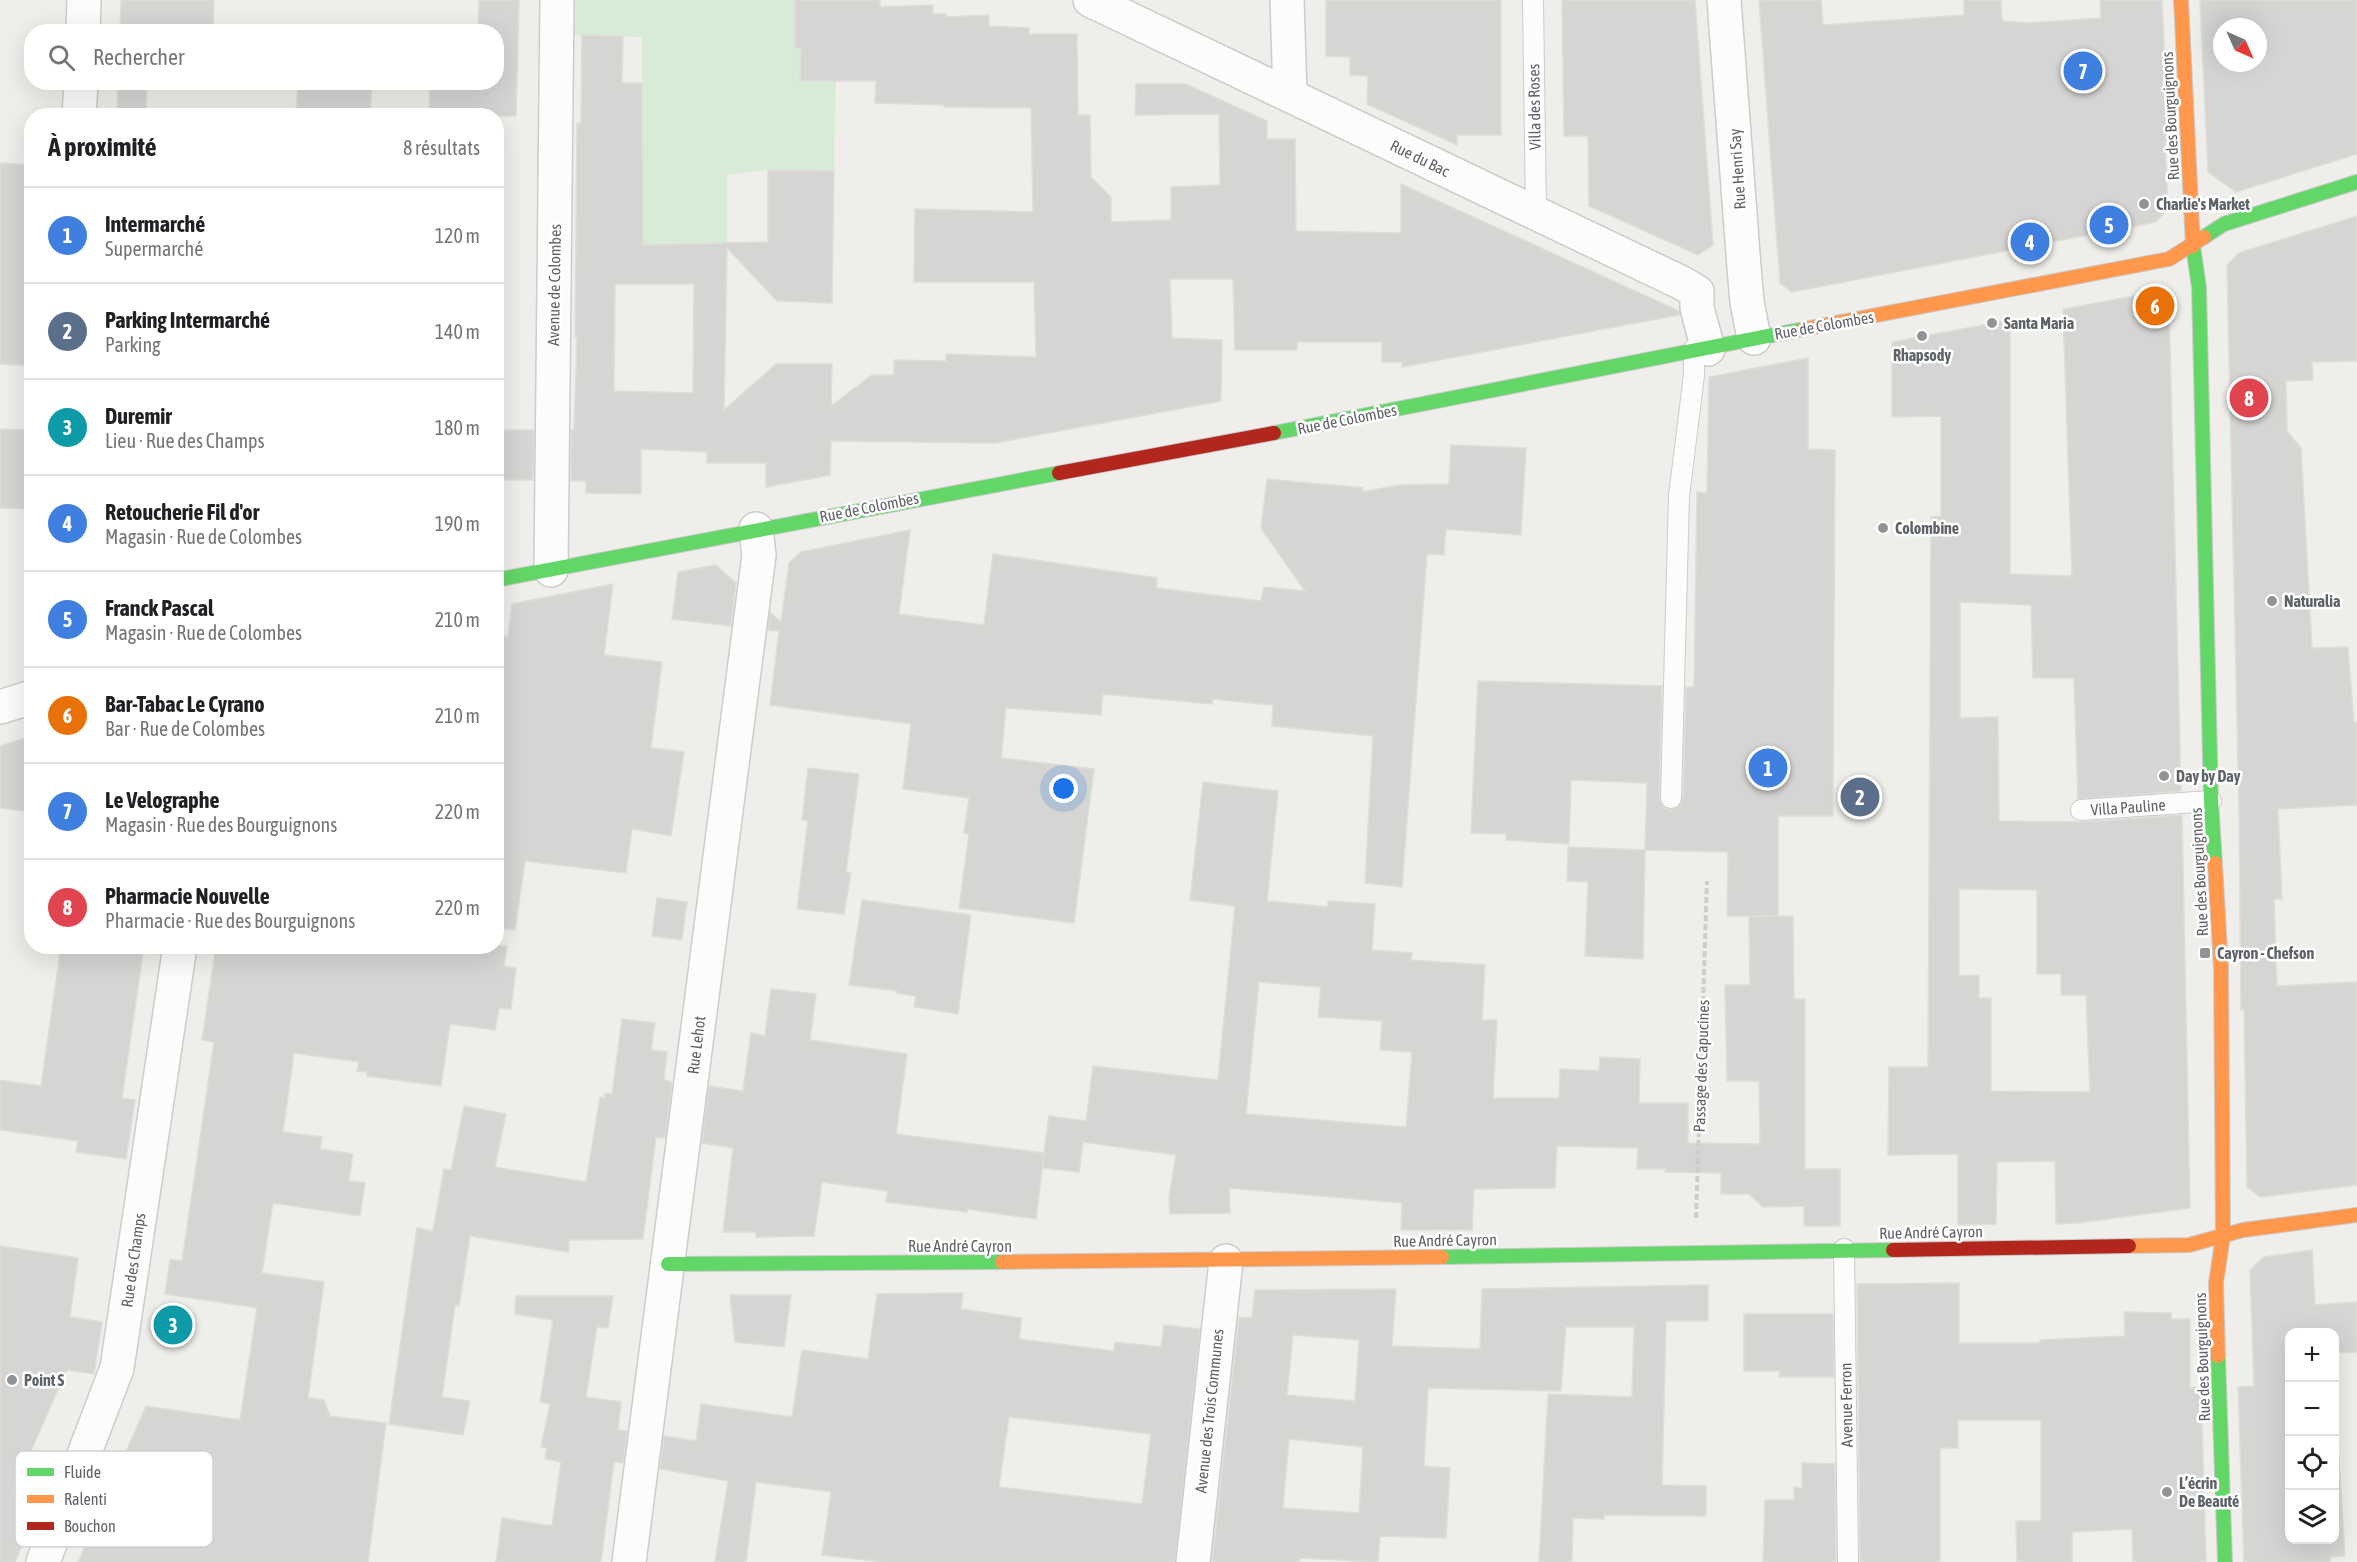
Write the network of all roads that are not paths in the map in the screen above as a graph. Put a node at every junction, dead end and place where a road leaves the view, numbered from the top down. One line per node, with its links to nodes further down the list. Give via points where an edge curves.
1 (84, 0): 8 (street)
2 (557, 0): 20 (street, Avenue de Colombes)
3 (1090, 0): 10 (street, Rue du Bac)
4 (1287, 0): 10 (street)
5 (1533, 0): 13 (lane, Villa des Roses)
6 (1724, 0): 15 (street, Rue Henri Say)
7 (2181, 0): 14 (street, Rue des Bourguignons)
8 (83, 24)
9 (81, 90): 11 (street)
10 (1290, 94): 13 (street, Rue du Bac)
11 (80, 108)
12 (2357, 182): 14 (street, Rue de Colombes, via 2224,224)
13 (1536, 214): 16 (street, Rue du Bac)
14 (2192, 243): 17 (street, Rue de Colombes, via 2169,259); 25 (street, Rue des Bourguignons, via 2199,287)
15 (1744, 267): 16 (street, via 1735,280 1717,291); 17 (street, Rue Henri Say)
16 (1697, 292): 18 (street)
17 (1754, 338): 18 (street, Rue de Colombes)
18 (1701, 349): 19 (street, Rue de Colombes); 24 (lane, via 1694,375 1679,496)
19 (756, 529): 20 (street, Rue de Colombes); 32 (street, Rue Lehot, via 759,555)
20 (551, 570): 21 (street, Rue de Colombes)
21 (504, 579)
22 (24, 700): 23 (street)
23 (0, 707)
24 (1671, 798)
25 (2211, 801): 26 (lane, Villa Pauline); 29 (street, Rue des Bourguignons, via 2221,968)
26 (2081, 810)
27 (179, 954): 33 (street, Rue des Champs, via 117,1368)
28 (2357, 1215): 29 (street, Rue André Cayron)
29 (2223, 1236): 30 (street, Rue André Cayron, via 2189,1245); 39 (street, Rue des Bourguignons, via 2216,1283)
30 (1844, 1249): 31 (street, Rue André Cayron); 38 (lane, Avenue Ferron)
31 (1226, 1261): 32 (street, Rue André Cayron); 37 (street, Avenue des Trois Communes)
32 (668, 1264): 36 (street, Rue Lehot)
33 (85, 1451)
34 (49, 1547): 35 (street, Rue des Champs)
35 (43, 1562)
36 (629, 1562)
37 (1193, 1562)
38 (1848, 1562)
39 (2225, 1562)

